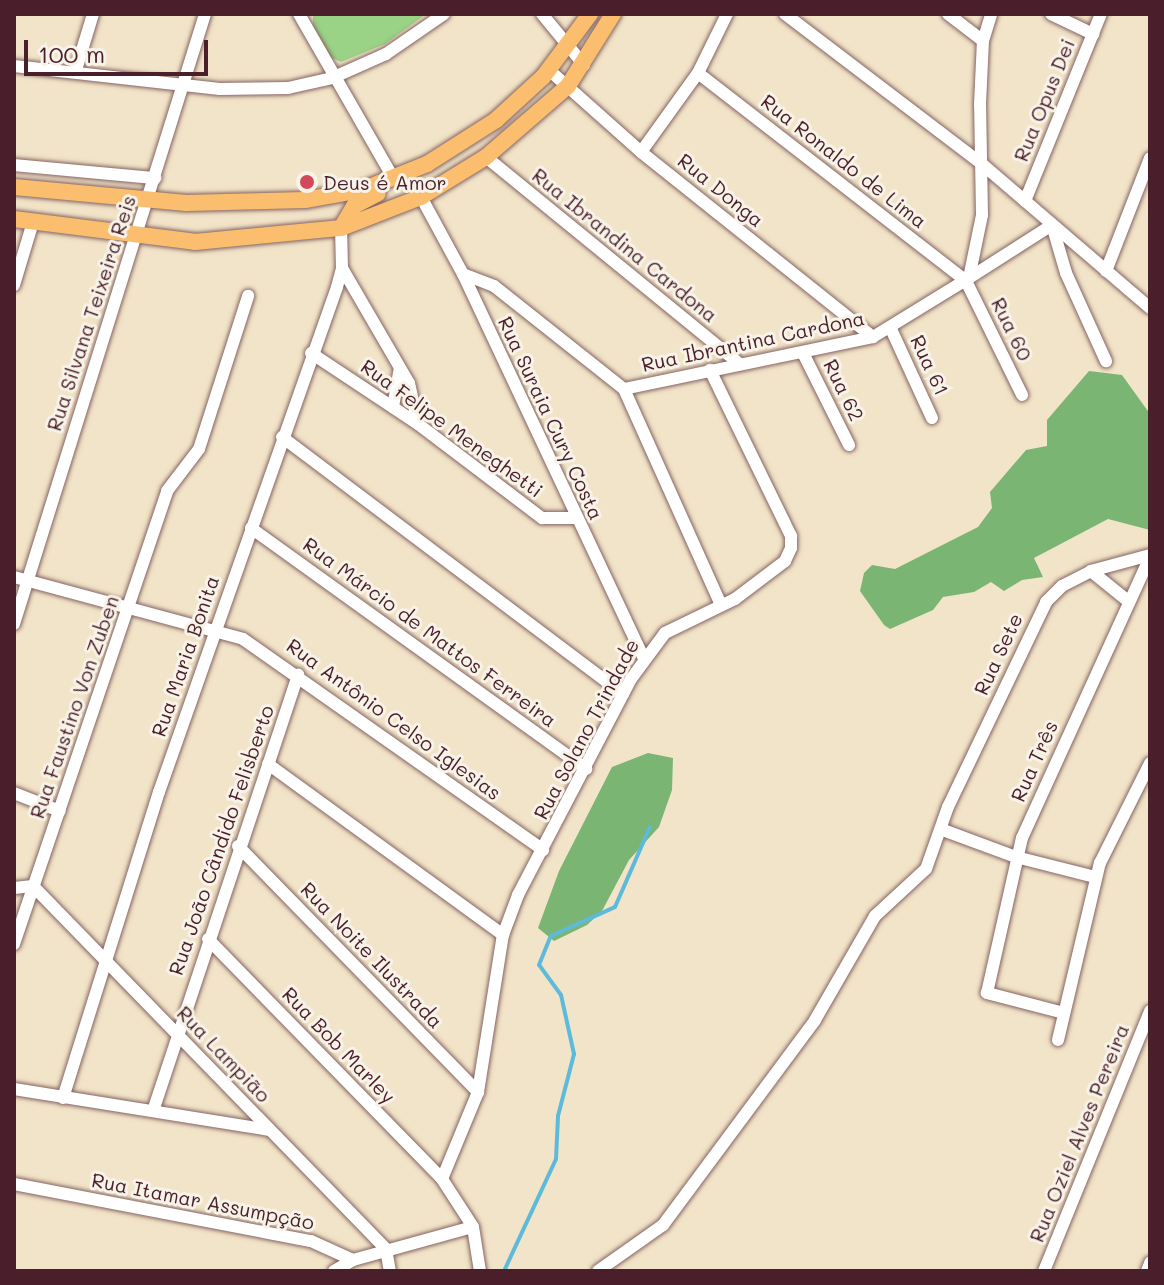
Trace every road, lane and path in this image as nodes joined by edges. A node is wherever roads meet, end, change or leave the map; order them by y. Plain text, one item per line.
1 (93, 14) edge
2 (205, 14) edge
3 (299, 14) edge
4 (444, 14) edge
5 (542, 14) edge
6 (590, 14) edge
7 (613, 14) edge
8 (727, 14) edge
9 (785, 14) edge
10 (948, 14) edge
11 (991, 14) edge
12 (1051, 14) edge
13 (1101, 14) edge
14 (1093, 34) junction
15 (983, 41) junction
16 (566, 48) junction
17 (584, 65) junction
18 (14, 66) edge
19 (76, 70) junction
20 (549, 70) junction
21 (698, 73) junction
22 (332, 78) junction
23 (184, 85) junction
24 (568, 86) junction
25 (641, 152) junction
26 (486, 157) junction
27 (1150, 158) edge
28 (982, 164) junction
29 (14, 165) edge
30 (155, 178) junction
31 (394, 179) junction
32 (14, 187) edge
33 (421, 197) junction
34 (148, 201) junction
35 (1025, 201) junction
36 (14, 219) edge
37 (33, 222) junction
38 (1052, 225) junction
39 (341, 228) junction
40 (135, 235) junction
41 (20, 246) edge
42 (342, 268) junction
43 (1106, 271) junction
44 (463, 274) junction
45 (967, 279) junction
46 (14, 285) edge
47 (248, 296) dead end
48 (1150, 308) edge
49 (891, 329) junction
50 (873, 337) junction
51 (311, 353) junction
52 (803, 353) junction
53 (1106, 361) dead end
54 (740, 364) junction
55 (400, 369) junction
56 (710, 370) junction
57 (624, 389) junction
58 (1022, 395) dead end
59 (393, 407) junction
60 (932, 418) dead end
61 (418, 424) junction
62 (282, 437) junction
63 (849, 445) dead end
64 (574, 518) junction
65 (251, 528) junction
66 (1150, 556) edge
67 (1091, 571) junction
68 (14, 577) edge
69 (27, 581) junction
70 (1128, 601) junction
71 (721, 605) junction
72 (130, 608) junction
73 (14, 624) edge
74 (216, 629) junction
75 (643, 657) junction
76 (298, 674) junction
77 (623, 694) junction
78 (1150, 763) edge
79 (268, 764) junction
80 (586, 769) junction
81 (14, 793) edge
82 (60, 811) junction
83 (943, 830) junction
84 (238, 846) junction
85 (543, 850) junction
86 (1016, 857) junction
87 (1095, 877) junction
88 (33, 886) junction
89 (14, 888) edge
90 (503, 935) junction
91 (208, 939) junction
92 (14, 944) edge
93 (105, 963) junction
94 (1150, 1011) edge
95 (1064, 1013) junction
96 (177, 1034) junction
97 (1058, 1040) dead end
98 (14, 1089) edge
99 (478, 1092) junction
100 (63, 1098) junction
101 (153, 1111) junction
102 (270, 1130) junction
103 (442, 1179) junction
104 (14, 1184) edge
105 (473, 1227) junction
106 (386, 1249) junction
107 (353, 1260) junction
108 (1150, 1263) edge
109 (334, 1271) edge
110 (390, 1271) edge
111 (480, 1271) edge
112 (598, 1271) edge
113 (1044, 1271) edge
114 (1147, 1271) edge

1 - 19 street
2 - 23 street, Rua Silvana Teixeira Reis
3 - 22 street
4 - 22 street
5 - 16 street
6 - 16 main road
7 - 17 main road
8 - 21 street
9 - 28 street
10 - 15 street
11 - 15 street
12 - 14 street
13 - 14 street, Rua Opus Dei
14 - 35 street, Rua Opus Dei
15 - 28 street
16 - 17 street
16 - 20 main road
17 - 24 main road
18 - 19 street
19 - 23 street
20 - 24 street, Rua Donga
20 - 31 main road
21 - 25 street
21 - 45 street, Rua Ronaldo de Lima
22 - 23 street
22 - 31 street
23 - 30 street, Rua Silvana Teixeira Reis
24 - 25 street, Rua Donga
24 - 26 main road
25 - 50 street, Rua Donga
26 - 33 main road
26 - 54 street, Rua Ibrandina Cardona
27 - 43 street
28 - 35 street
28 - 45 street
29 - 30 street
30 - 34 street, Rua Silvana Teixeira Reis
31 - 34 main road
31 - 39 main road
32 - 34 main road
33 - 39 main road
33 - 44 street, Rua Suraia Cury Costa
34 - 40 street, Rua Silvana Teixeira Reis
35 - 38 street
36 - 37 main road
37 - 40 main road
37 - 41 street
38 - 43 street
38 - 45 street, Rua Ibrantina Cardona
38 - 53 street
39 - 40 main road
39 - 42 street, Rua Maria Bonita
40 - 69 street, Rua Silvana Teixeira Reis
41 - 46 street
42 - 51 street, Rua Maria Bonita
42 - 55 street
43 - 48 street
44 - 57 street
44 - 64 street, Rua Suraia Cury Costa
45 - 49 street, Rua Ibrantina Cardona
45 - 58 street, Rua 60
47 - 72 street, Rua Faustino Von Zuben
49 - 50 street, Rua Ibrantina Cardona
49 - 60 street, Rua 61
50 - 52 street, Rua Ibrantina Cardona
51 - 59 street, Rua Felipe Meneghetti
51 - 62 street, Rua Maria Bonita
52 - 54 street, Rua Ibrantina Cardona
52 - 63 street, Rua 62
54 - 56 street, Rua Ibrantina Cardona
55 - 59 street
55 - 61 street
56 - 57 street, Rua Ibrantina Cardona
56 - 71 street, Rua Solano Trindade
57 - 71 street
59 - 61 street, Rua Felipe Meneghetti
61 - 64 street, Rua Felipe Meneghetti
62 - 65 street, Rua Maria Bonita
62 - 77 street
64 - 75 street, Rua Suraia Cury Costa
65 - 74 street, Rua Maria Bonita
65 - 80 street, Rua Márcio de Mattos Ferreira
66 - 67 street, Rua Sete
66 - 70 street, Rua Três
67 - 70 street
67 - 83 street, Rua Sete
68 - 69 street, Rua Antônio Celso Iglesias
69 - 72 street, Rua Antônio Celso Iglesias
69 - 73 street, Rua Silvana Teixeira Reis
70 - 86 street, Rua Três
71 - 75 street, Rua Solano Trindade
72 - 74 street, Rua Antônio Celso Iglesias
72 - 82 street, Rua Faustino Von Zuben
74 - 76 street, Rua Antônio Celso Iglesias
74 - 93 street, Rua Maria Bonita
75 - 77 street, Rua Solano Trindade
76 - 79 street, Rua João Cândido Felisberto
76 - 85 street, Rua Antônio Celso Iglesias
77 - 80 street, Rua Solano Trindade
78 - 87 street
79 - 84 street, Rua João Cândido Felisberto
79 - 90 street
80 - 85 street, Rua Solano Trindade
81 - 82 street
82 - 88 street, Rua Faustino Von Zuben
83 - 86 street
83 - 112 street, Rua Sete
84 - 91 street, Rua João Cândido Felisberto
84 - 99 street, Rua Noite Ilustrada
85 - 90 street, Rua Solano Trindade
86 - 87 street
86 - 95 street, Rua Três
87 - 95 street
88 - 89 street
88 - 92 street, Rua Faustino Von Zuben
88 - 93 street, Rua Lampião
90 - 99 street, Rua Solano Trindade
91 - 96 street, Rua João Cândido Felisberto
91 - 103 street, Rua Bob Marley
93 - 96 street, Rua Lampião
93 - 100 street, Rua Maria Bonita
94 - 113 street, Rua Oziel Alves Pereira
95 - 97 street
96 - 101 street, Rua João Cândido Felisberto
96 - 102 street, Rua Lampião
98 - 100 street
99 - 103 street, Rua Solano Trindade
100 - 101 street
101 - 102 street
102 - 106 street, Rua Lampião
103 - 105 street, Rua Bob Marley
104 - 107 street, Rua Itamar Assumpção
105 - 106 street
105 - 111 street
106 - 107 street
106 - 110 street
107 - 109 street
108 - 114 street

